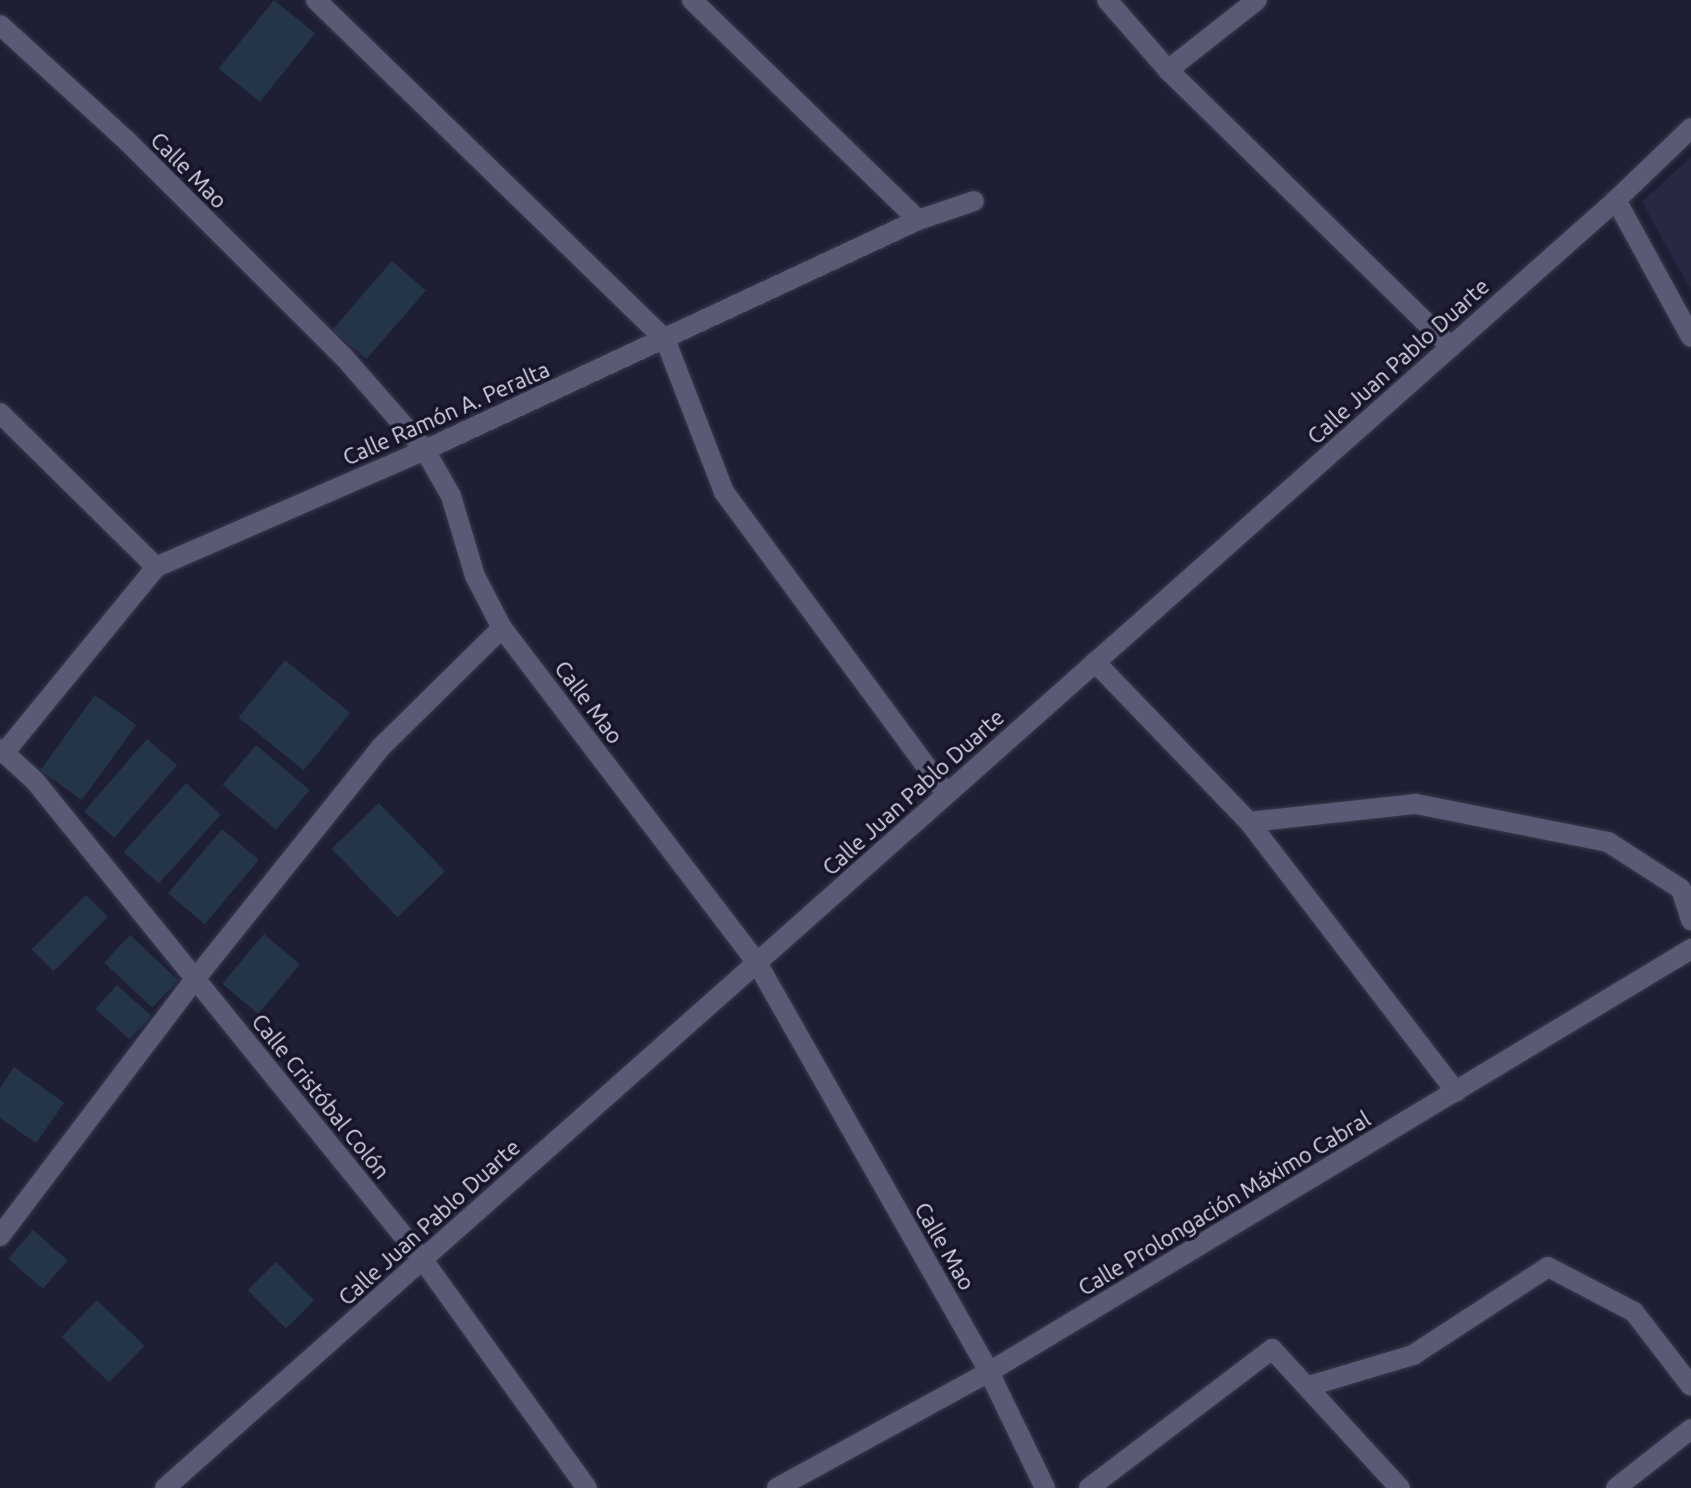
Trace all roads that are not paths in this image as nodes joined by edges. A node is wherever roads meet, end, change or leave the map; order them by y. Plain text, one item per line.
1 (316, 0) edge
2 (692, 0) edge
3 (1107, 0) edge
4 (1257, 0) edge
5 (0, 25) edge
6 (1168, 70) junction
7 (1691, 128) edge
8 (1616, 200) junction
9 (974, 201) dead end
10 (918, 220) junction
11 (1691, 337) edge
12 (665, 339) junction
13 (1451, 347) junction
14 (0, 413) edge
15 (425, 450) junction
16 (156, 567) junction
17 (502, 628) junction
18 (1095, 662) junction
19 (2, 751) edge
20 (947, 794) junction
21 (1249, 822) junction
22 (1691, 920) edge
23 (1691, 949) edge
24 (757, 963) junction
25 (196, 978) junction
26 (1456, 1092) junction
27 (0, 1236) edge
28 (423, 1260) junction
29 (989, 1372) junction
30 (1309, 1386) junction
31 (1691, 1386) edge
32 (1691, 1429) edge
33 (165, 1488) edge
34 (587, 1488) edge
35 (777, 1488) edge
36 (1045, 1488) edge
37 (1089, 1488) edge
38 (1400, 1488) edge
39 (1616, 1488) edge

1 - 12 street
2 - 10 street
3 - 6 street
4 - 6 street
5 - 15 street, Calle Mao
6 - 13 street
7 - 8 street, Calle Juan Pablo Duarte
8 - 11 street
8 - 13 street, Calle Juan Pablo Duarte
9 - 10 street, Calle Ramón A. Peralta
10 - 12 street, Calle Ramón A. Peralta
12 - 15 street, Calle Ramón A. Peralta
12 - 20 street
13 - 18 street, Calle Juan Pablo Duarte
14 - 16 street
15 - 16 street, Calle Ramón A. Peralta
15 - 17 street, Calle Mao
16 - 19 street, Calle Ramón A. Peralta
17 - 24 street, Calle Mao
17 - 25 street
18 - 20 street, Calle Juan Pablo Duarte
18 - 21 street
19 - 25 street, Calle Cristóbal Colón
20 - 24 street, Calle Juan Pablo Duarte
21 - 22 street
21 - 26 street
23 - 26 street, Calle Prolongación Máximo Cabral
24 - 28 street, Calle Juan Pablo Duarte
24 - 29 street, Calle Mao
25 - 27 street
25 - 28 street, Calle Cristóbal Colón
26 - 29 street, Calle Prolongación Máximo Cabral
28 - 33 street, Calle Juan Pablo Duarte
28 - 34 street, Calle Cristóbal Colón
29 - 35 street, Calle Prolongación Máximo Cabral
29 - 36 street, Calle Mao
30 - 31 street
30 - 37 street
30 - 38 street
32 - 39 street

